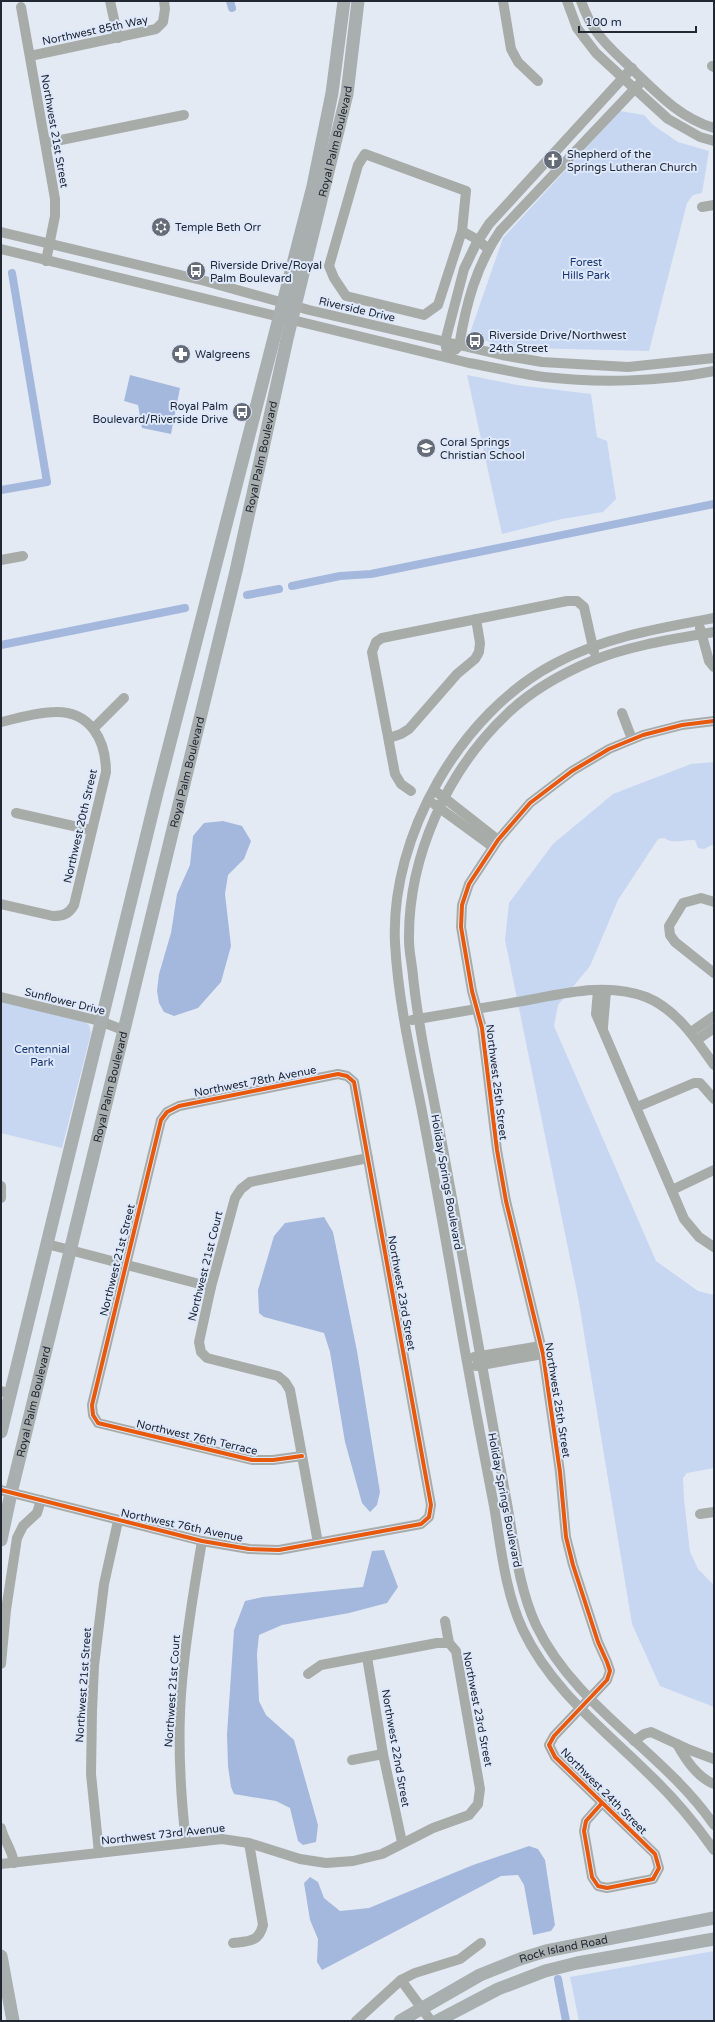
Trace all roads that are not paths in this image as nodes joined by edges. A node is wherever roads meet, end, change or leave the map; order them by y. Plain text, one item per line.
1 (110, 1) edge
2 (164, 1) edge
3 (344, 1) edge
4 (358, 1) edge
5 (503, 1) edge
6 (567, 1) edge
7 (582, 5) edge
8 (21, 7) dead end
9 (572, 14) junction
10 (118, 38) junction
11 (30, 56) junction
12 (632, 68) junction
13 (623, 78) junction
14 (644, 80) junction
15 (538, 81) dead end
16 (634, 89) junction
17 (184, 115) dead end
18 (709, 126) edge
19 (700, 137) junction
20 (714, 141) edge
21 (46, 143) junction
22 (714, 205) edge
23 (702, 207) dead end
24 (462, 231) junction
25 (1, 232) edge
26 (478, 240) junction
27 (50, 244) junction
28 (1, 249) edge
29 (488, 249) junction
30 (46, 261) junction
31 (289, 305) junction
32 (285, 319) junction
33 (445, 342) junction
34 (459, 346) junction
35 (448, 357) junction
36 (714, 358) edge
37 (714, 371) edge
38 (23, 556) dead end
39 (1, 560) edge
40 (714, 618) edge
41 (476, 619) junction
42 (698, 621) junction
43 (714, 632) edge
44 (702, 634) junction
45 (592, 646) junction
46 (596, 660) junction
47 (714, 667) edge
48 (124, 698) dead end
49 (622, 713) dead end
50 (714, 721) edge
51 (1, 722) edge
52 (94, 728) junction
53 (389, 738) junction
54 (632, 739) junction
55 (433, 789) junction
56 (411, 791) dead end
57 (444, 797) junction
58 (428, 799) junction
59 (439, 807) junction
60 (16, 813) dead end
61 (91, 830) junction
62 (496, 844) junction
63 (714, 902) edge
64 (1, 904) edge
65 (714, 973) edge
66 (602, 990) junction
67 (1, 997) edge
68 (477, 1009) junction
69 (714, 1016) edge
70 (418, 1019) junction
71 (100, 1021) junction
72 (404, 1022) junction
73 (714, 1028) edge
74 (123, 1030) junction
75 (694, 1036) junction
76 (714, 1065) edge
77 (347, 1076) joint
78 (714, 1099) edge
79 (637, 1107) junction
80 (167, 1112) joint
81 (368, 1158) junction
82 (714, 1170) edge
83 (1, 1186) edge
84 (672, 1190) junction
85 (1, 1198) edge
86 (47, 1244) junction
87 (714, 1247) edge
88 (70, 1250) junction
89 (125, 1264) junction
90 (211, 1287) junction
91 (542, 1350) junction
92 (481, 1361) junction
93 (467, 1363) junction
94 (6, 1392) edge
95 (93, 1415) joint
96 (1, 1432) edge
97 (302, 1456) junction
98 (6, 1492) edge
99 (41, 1500) junction
100 (714, 1512) edge
101 (700, 1514) dead end
102 (429, 1517) joint
103 (118, 1521) junction
104 (1, 1540) edge
105 (202, 1541) junction
106 (318, 1543) junction
107 (445, 1621) dead end
108 (449, 1643) junction
109 (367, 1657) junction
110 (1, 1664) edge
111 (308, 1674) dead end
112 (589, 1699) junction
113 (580, 1709) junction
114 (634, 1741) junction
115 (677, 1744) junction
116 (383, 1754) junction
117 (714, 1759) edge
118 (352, 1760) dead end
119 (714, 1784) edge
120 (602, 1803) junction
121 (478, 1804) joint
122 (714, 1825) edge
123 (1, 1828) edge
124 (402, 1842) junction
125 (186, 1843) junction
126 (249, 1843) junction
127 (714, 1850) edge
128 (99, 1853) junction
129 (14, 1863) junction
130 (1, 1864) edge
131 (714, 1918) edge
132 (714, 1939) edge
133 (233, 1943) dead end
134 (481, 1943) dead end
135 (1, 1956) edge
136 (401, 1980) junction
137 (422, 2008) junction
138 (13, 2021) edge
139 (356, 2021) edge
140 (400, 2021) edge
141 (431, 2021) edge
142 (437, 2021) edge

1 - 10 street
2 - 10 street, Northwest 85th Way
3 - 31 main road, Royal Palm Boulevard
4 - 31 main road, Royal Palm Boulevard
5 - 15 street
6 - 9 street
7 - 9 street
7 - 12 street
8 - 11 street, Northwest 21st Street
9 - 13 street
10 - 11 street, Northwest 85th Way
11 - 21 street, Northwest 21st Street
12 - 13 street
12 - 14 street
13 - 16 street
13 - 26 street
14 - 16 street
14 - 18 street
16 - 19 street
16 - 29 street
17 - 21 street
18 - 19 street
19 - 20 street
21 - 27 street, Northwest 21st Street
22 - 23 street
24 - 24 street
24 - 26 street
25 - 27 street, Riverside Drive
26 - 29 street
26 - 33 street
27 - 30 street, Northwest 21st Street
27 - 31 street, Riverside Drive
28 - 30 street
29 - 34 street
30 - 32 street
31 - 32 main road, Royal Palm Boulevard
31 - 33 street, Riverside Drive
32 - 35 street
32 - 71 main road, Royal Palm Boulevard
32 - 74 main road, Royal Palm Boulevard
33 - 34 street, Riverside Drive
33 - 35 street
34 - 35 street
34 - 36 street, Riverside Drive
35 - 37 street
38 - 39 street
40 - 42 street, Holiday Springs Boulevard
41 - 45 street
41 - 53 street
41 - 53 street
42 - 44 street
42 - 45 street, Holiday Springs Boulevard
43 - 44 street, Holiday Springs Boulevard
44 - 46 street, Holiday Springs Boulevard
44 - 47 street
45 - 46 street
45 - 55 street, Holiday Springs Boulevard
46 - 57 street, Holiday Springs Boulevard
48 - 52 street
49 - 54 street
50 - 54 street, Northwest 25th Street
51 - 52 street
52 - 61 street, Northwest 20th Street
53 - 56 street
54 - 62 street, Northwest 25th Street
55 - 57 street
55 - 58 street, Holiday Springs Boulevard
57 - 59 street, Holiday Springs Boulevard
57 - 62 street
58 - 59 street
58 - 72 street, Holiday Springs Boulevard
59 - 62 street
59 - 70 street, Holiday Springs Boulevard
60 - 61 street
61 - 64 street, Northwest 20th Street
62 - 68 street, Northwest 25th Street
63 - 65 street
66 - 68 street
66 - 75 street
66 - 79 street
67 - 71 street, Sunflower Drive
68 - 70 street
68 - 91 street, Northwest 25th Street
69 - 75 street
70 - 72 street
70 - 92 street, Holiday Springs Boulevard
71 - 74 street, Sunflower Drive
71 - 86 main road, Royal Palm Boulevard
72 - 93 street, Holiday Springs Boulevard
73 - 75 street
74 - 88 main road, Royal Palm Boulevard
75 - 76 street
77 - 80 street, Northwest 78th Avenue
77 - 81 street, Northwest 23rd Street
78 - 79 street
79 - 84 street
80 - 89 street, Northwest 21st Street
81 - 90 street, Northwest 21st Court
81 - 102 street, Northwest 23rd Street
82 - 84 street
83 - 85 street
84 - 87 street
86 - 88 street
86 - 94 main road, Royal Palm Boulevard
88 - 89 street
88 - 98 main road, Royal Palm Boulevard
89 - 90 street
89 - 95 street, Northwest 21st Street
90 - 97 street, Northwest 21st Court
91 - 92 street, Northwest 25th Street
91 - 112 street, Northwest 25th Street
92 - 93 street, Northwest 25th Street
92 - 112 street, Holiday Springs Boulevard
93 - 113 street, Holiday Springs Boulevard
94 - 96 main road, Royal Palm Boulevard
95 - 97 street, Northwest 76th Terrace
97 - 106 street
98 - 99 street, Northwest 76th Avenue
98 - 104 main road, Royal Palm Boulevard
99 - 103 street, Northwest 76th Avenue
99 - 110 street
100 - 101 street
102 - 106 street, Northwest 76th Avenue
103 - 105 street, Northwest 76th Avenue
103 - 128 street, Northwest 21st Street
105 - 106 street, Northwest 76th Avenue
105 - 125 street, Northwest 21st Court
107 - 108 street, Northwest 23rd Street
108 - 109 street
108 - 121 street, Northwest 23rd Street
109 - 111 street
109 - 116 street, Northwest 22nd Street
112 - 113 street, Northwest 25th Street
112 - 114 street, Holiday Springs Boulevard
113 - 120 street, Northwest 24th Street
113 - 127 street, Holiday Springs Boulevard
114 - 115 street
114 - 122 street, Holiday Springs Boulevard
115 - 117 street
115 - 119 street
116 - 118 street
116 - 124 street, Northwest 22nd Street
120 - 120 street, Northwest 24th Street
121 - 124 street, Northwest 73rd Avenue
123 - 129 street
124 - 126 street, Northwest 73rd Avenue
125 - 126 street, Northwest 73rd Avenue
125 - 128 street, Northwest 73rd Avenue
126 - 133 street
128 - 129 street, Northwest 73rd Avenue
129 - 130 street, Northwest 73rd Avenue
131 - 137 main road, Rock Island Road
132 - 142 main road, Rock Island Road
134 - 136 street
135 - 138 main road
136 - 137 street
136 - 139 street
137 - 140 main road, Rock Island Road
137 - 141 street

